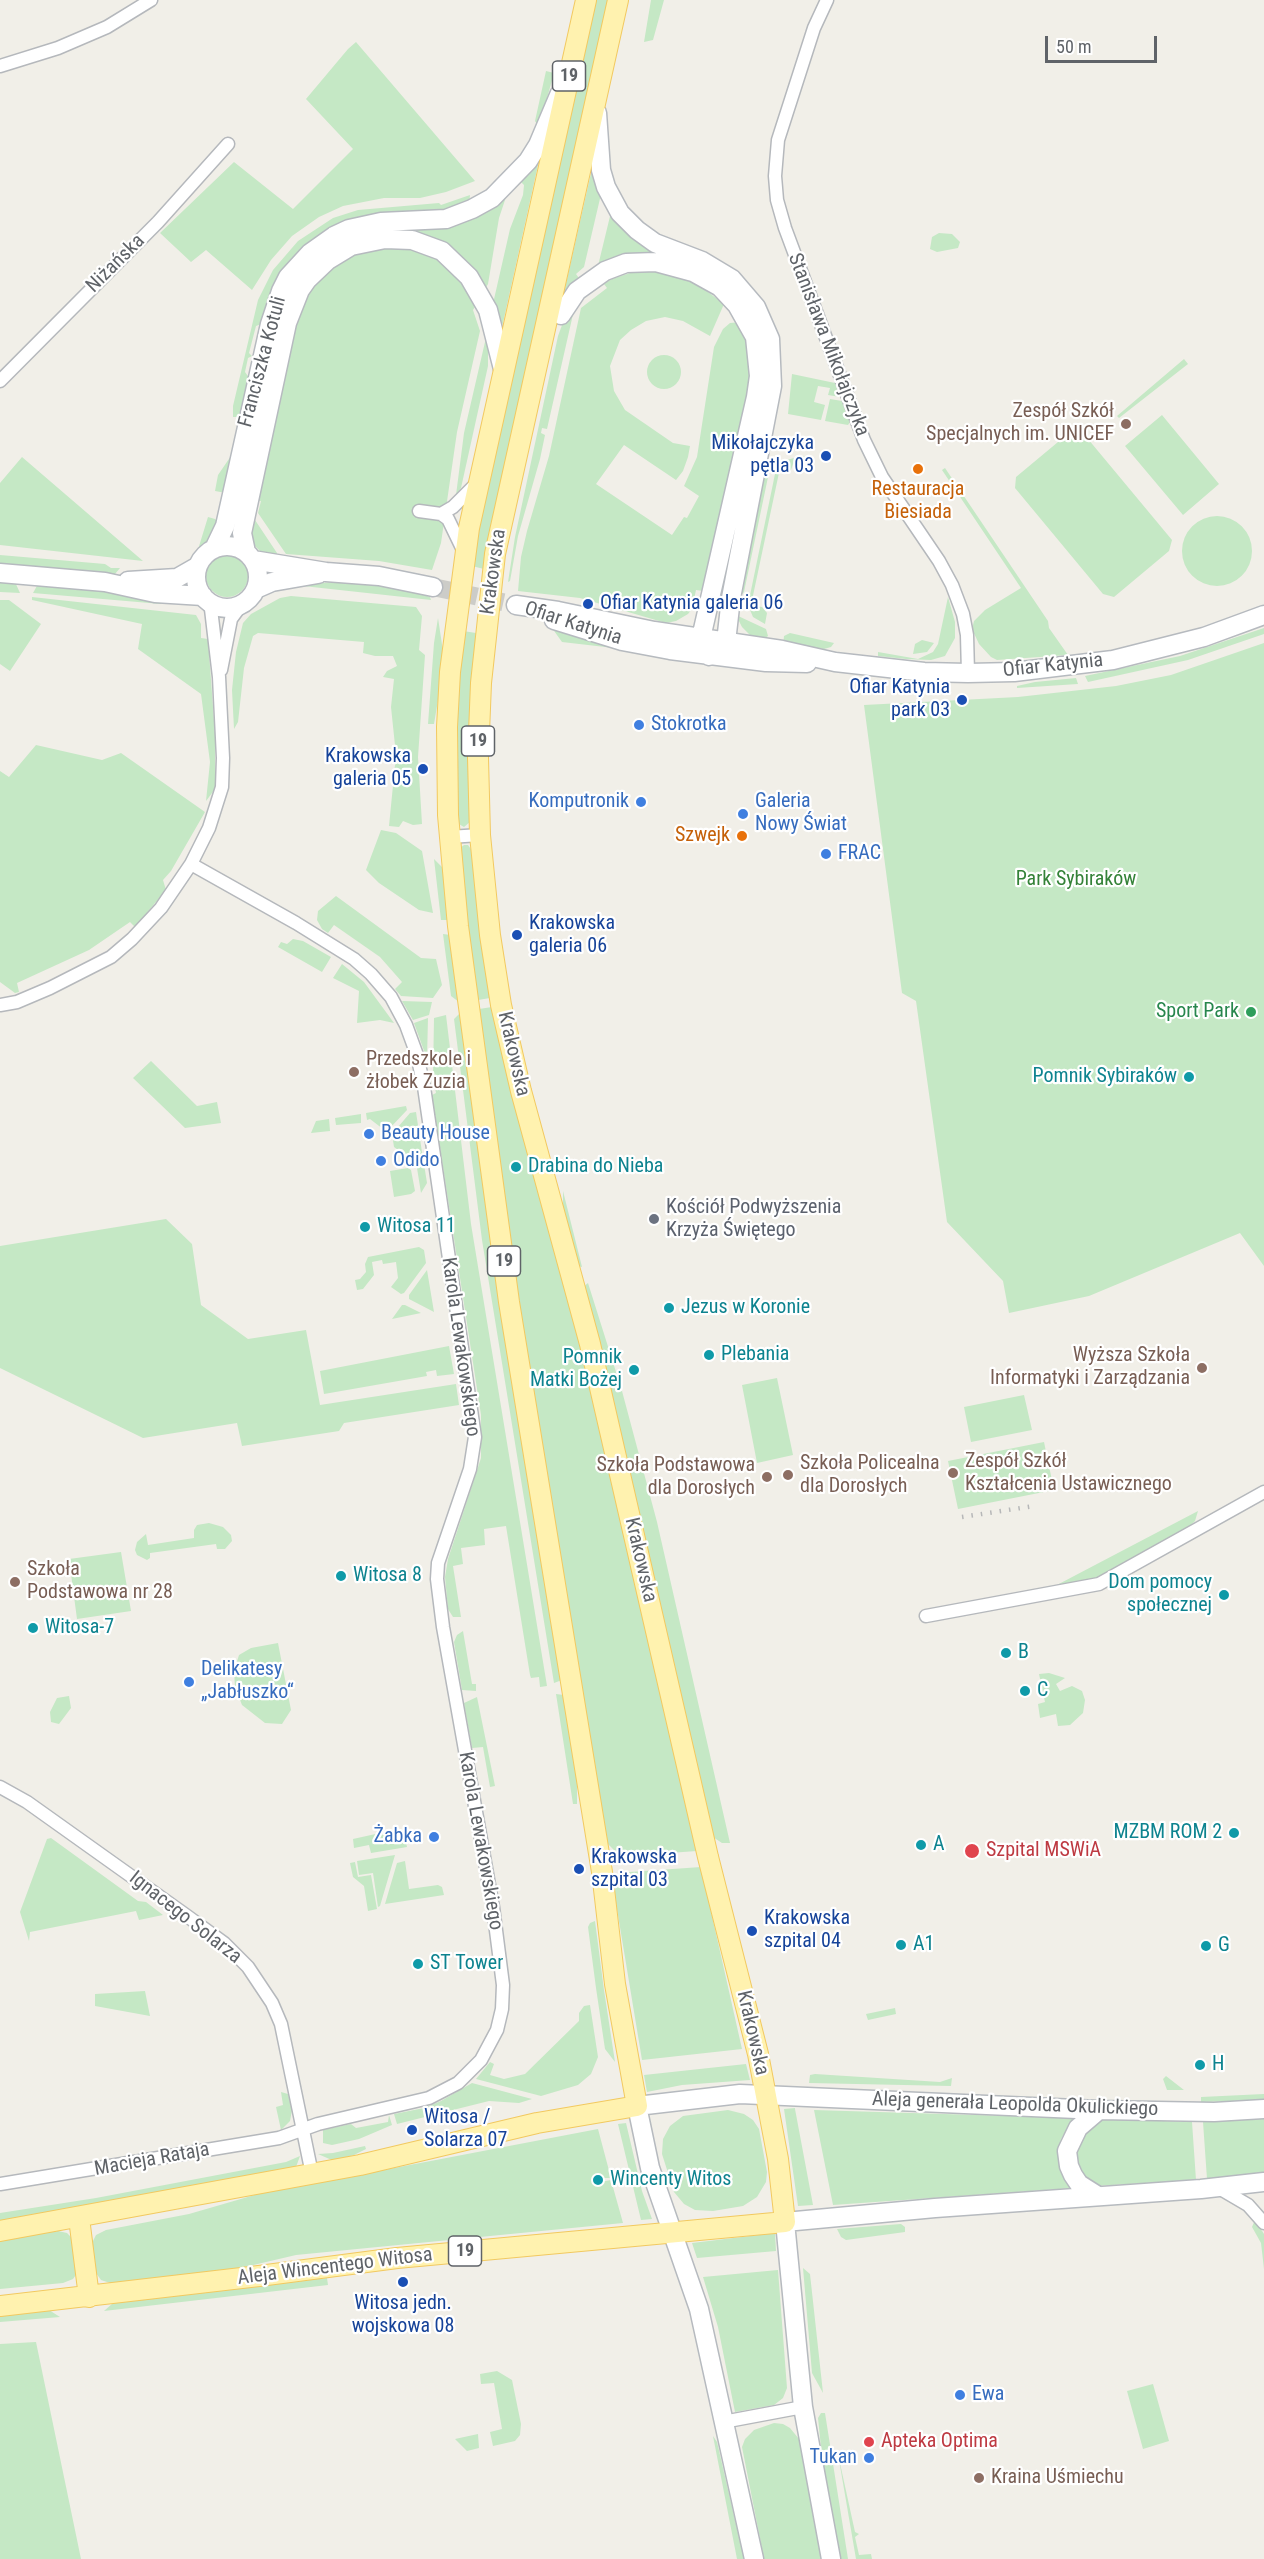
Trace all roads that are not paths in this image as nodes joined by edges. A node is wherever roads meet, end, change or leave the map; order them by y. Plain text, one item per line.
1 (151, 0) edge
2 (586, 0) edge
3 (618, 0) edge
4 (826, 0) edge
5 (0, 66) edge
6 (570, 70) junction
7 (597, 94) junction
8 (228, 144) dead end
9 (743, 301) junction
10 (561, 315) joint
11 (275, 338) junction
12 (503, 369) junction
13 (0, 381) edge
14 (526, 411) junction
15 (478, 482) junction
16 (419, 511) dead end
17 (441, 514) junction
18 (214, 549) junction
19 (465, 553) junction
20 (250, 556) junction
21 (198, 566) junction
22 (326, 572) junction
23 (0, 573) edge
24 (111, 583) junction
25 (433, 586) tunnel mouth
26 (256, 589) junction
27 (205, 598) junction
28 (242, 604) junction
29 (1264, 615) edge
30 (701, 638) junction
31 (726, 642) junction
32 (710, 656) junction
33 (835, 662) junction
34 (968, 673) junction
35 (219, 677) junction
36 (480, 835) junction
37 (449, 837) junction
38 (191, 864) junction
39 (0, 1005) edge
40 (1264, 1492) edge
41 (926, 1616) dead end
42 (0, 1787) edge
43 (766, 2094) junction
44 (636, 2106) junction
45 (1264, 2109) edge
46 (1099, 2110) junction
47 (303, 2128) junction
48 (312, 2174) junction
49 (1264, 2182) edge
50 (0, 2184) edge
51 (1218, 2187) junction
52 (1098, 2196) junction
53 (79, 2218) junction
54 (785, 2222) junction
55 (1264, 2223) edge
56 (0, 2231) edge
57 (671, 2231) junction
58 (89, 2297) junction
59 (0, 2306) edge
60 (803, 2407) junction
61 (723, 2422) junction
62 (754, 2559) edge
63 (831, 2559) edge

1 - 5 street
2 - 6 main road, Krakowska / 19
3 - 7 main road, Krakowska / 19
4 - 34 street, Stanisława Mikołajczyka
6 - 11 street, Franciszka Kotuli
6 - 12 main road, Krakowska / 19
7 - 9 street
7 - 14 main road, Krakowska / 19
8 - 13 street, Niżańska
9 - 10 street
9 - 30 street
9 - 31 street
10 - 14 main road
11 - 12 street
11 - 18 street, Franciszka Kotuli
11 - 20 street, Franciszka Kotuli
12 - 15 main road, Krakowska / 19
14 - 36 main road, Krakowska / 19
15 - 17 street
15 - 19 main road, Krakowska / 19
16 - 17 street
17 - 19 street
18 - 20 street
18 - 21 street
19 - 37 main road, Krakowska / 19
20 - 22 street
20 - 26 street
21 - 24 street
21 - 27 street
22 - 25 street
22 - 26 street
23 - 24 street
24 - 27 street
26 - 28 street
27 - 28 street
27 - 35 street
28 - 35 street
29 - 34 street, Ofiar Katynia
30 - 31 street, Ofiar Katynia
30 - 32 street
30 - 32 street, Ofiar Katynia
31 - 32 street
31 - 33 street, Ofiar Katynia
32 - 33 street, Ofiar Katynia
33 - 34 street, Ofiar Katynia
35 - 38 street
36 - 37 street
36 - 43 main road, Krakowska / 19
37 - 44 main road, Krakowska / 19
38 - 39 street
38 - 47 street, Karola Lewakowskiego
40 - 41 street
42 - 47 street, Ignacego Solarza
43 - 44 street, Aleja generała Leopolda Okulickiego
43 - 46 street, Aleja generała Leopolda Okulickiego
43 - 54 main road, 19
44 - 48 main road
44 - 57 street
45 - 46 street, Aleja generała Leopolda Okulickiego
46 - 52 street
47 - 48 street, Ignacego Solarza
47 - 50 street, Macieja Rataja
48 - 53 main road
49 - 51 street
51 - 52 street
51 - 55 street
52 - 54 street
53 - 56 main road
53 - 58 main road
54 - 57 main road, 19
54 - 60 street
57 - 58 main road, Aleja Wincentego Witosa / 19
57 - 61 street
58 - 59 main road, Aleja Wincentego Witosa / 19
60 - 61 street
60 - 63 street
61 - 62 street

